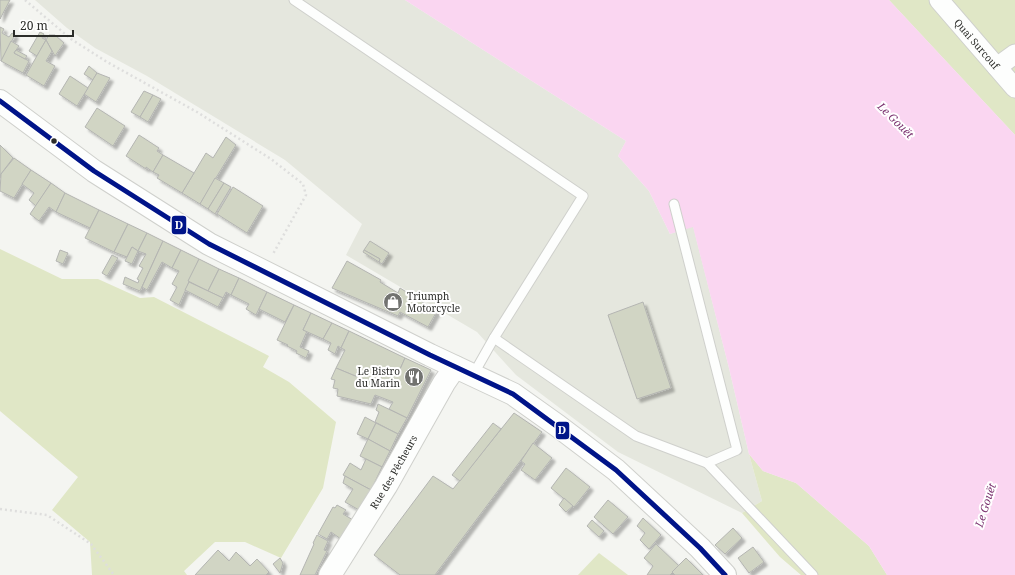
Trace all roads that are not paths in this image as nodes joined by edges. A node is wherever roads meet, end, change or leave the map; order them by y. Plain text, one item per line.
1 (294, 0) edge
2 (938, 0) edge
3 (1015, 54) edge
4 (997, 67) junction
5 (1015, 88) edge
6 (0, 101) edge
7 (674, 204) dead end
8 (494, 338) junction
9 (464, 371) junction
10 (707, 463) junction
11 (330, 575) edge
12 (725, 575) edge
13 (813, 575) edge

1 - 8 lane
2 - 4 street, Quai Surcouf
3 - 4 street
4 - 5 street, Quai Surcouf
6 - 9 street
7 - 10 lane
8 - 9 lane
8 - 10 lane
9 - 11 street, Rue des Pêcheurs
9 - 12 street
10 - 13 lane

